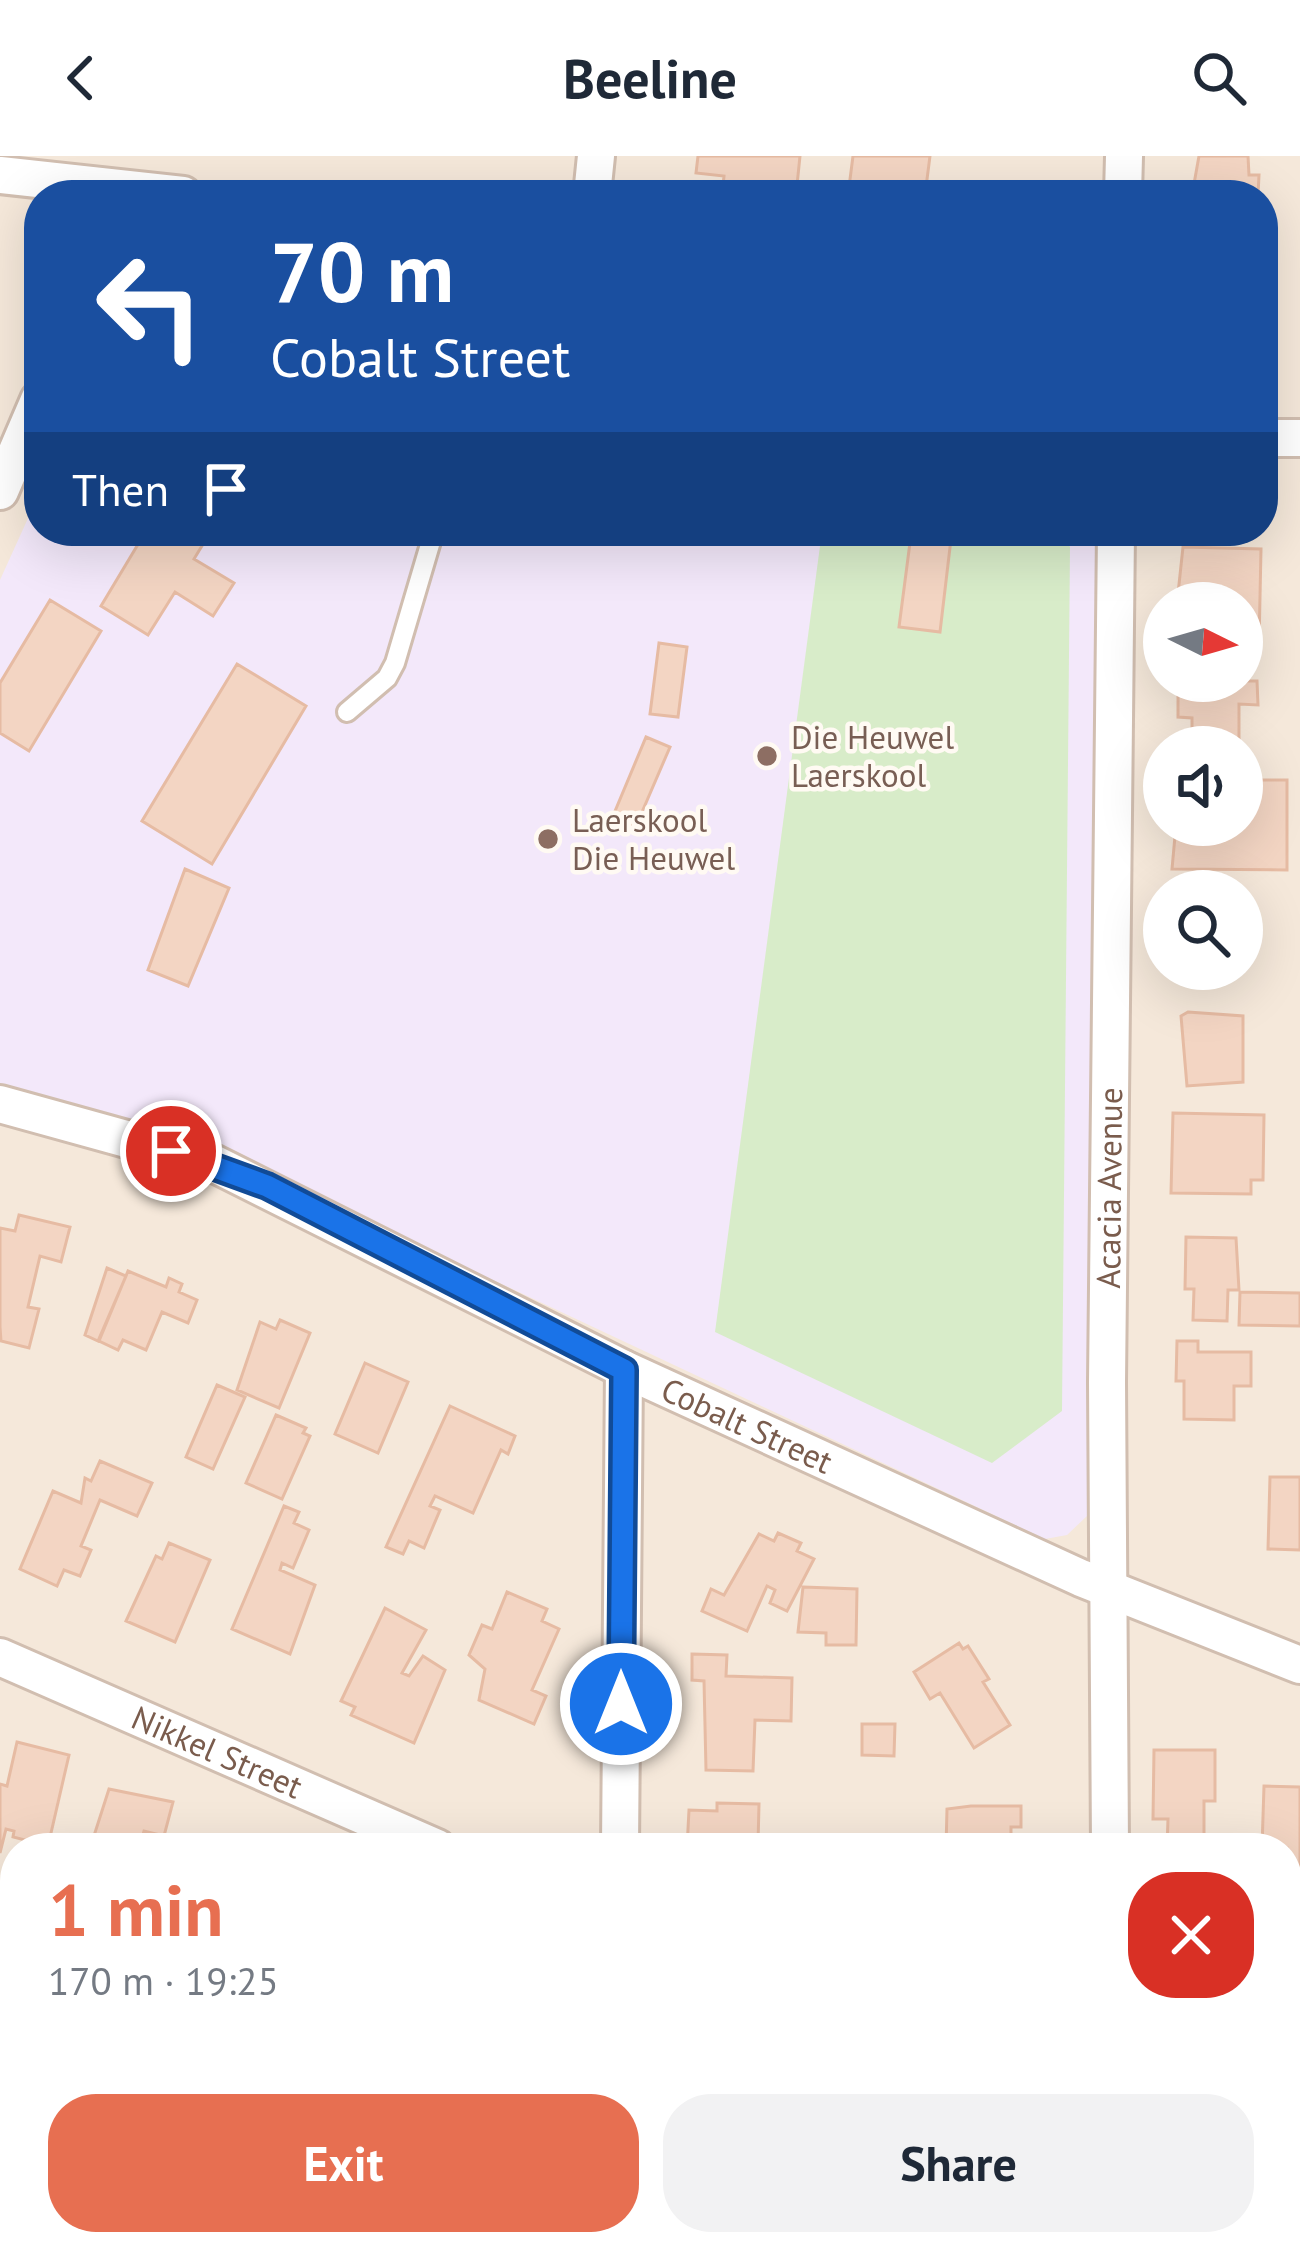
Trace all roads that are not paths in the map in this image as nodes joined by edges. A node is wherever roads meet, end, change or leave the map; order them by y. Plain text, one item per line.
1 (0, 175) edge
2 (130, 180) edge
3 (24, 435) edge
4 (0, 491) edge
5 (430, 546) edge
6 (1116, 546) edge
7 (347, 712) dead end
8 (0, 1104) edge
9 (624, 1370) junction
10 (1107, 1589) junction
11 (0, 1657) edge
12 (1300, 1665) edge
13 (402, 1833) edge
14 (620, 1833) edge
15 (1110, 1833) edge

1 - 2 street
3 - 4 street
5 - 7 lane
6 - 10 street, Acacia Avenue
8 - 9 street, Cobalt Street
9 - 10 street, Cobalt Street
9 - 14 street
10 - 12 street, Cobalt Street
10 - 15 street, Acacia Avenue
11 - 13 street, Nikkel Street

